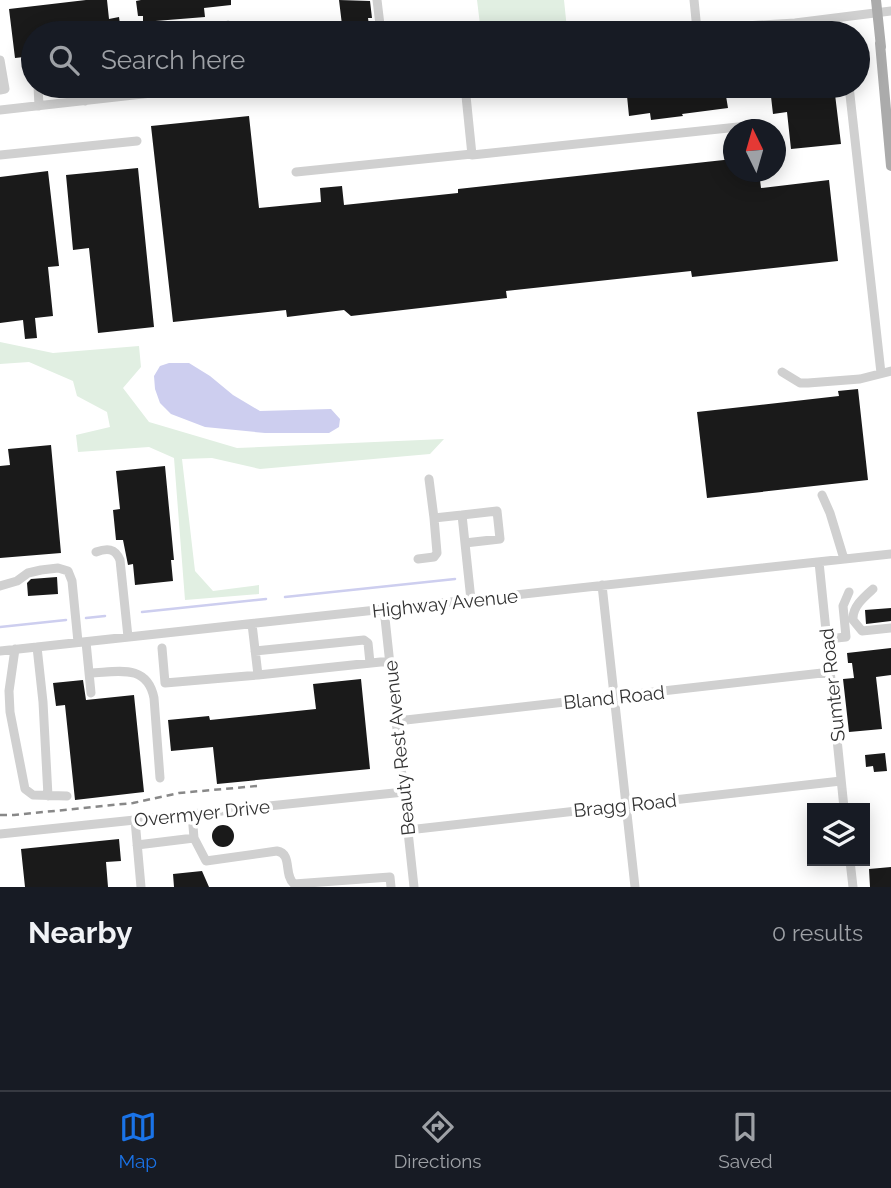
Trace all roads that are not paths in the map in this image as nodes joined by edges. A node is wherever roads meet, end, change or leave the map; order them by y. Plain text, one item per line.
1 (377, 0) edge
2 (694, 0) edge
3 (876, 0) edge
4 (891, 11) edge
5 (877, 13) junction
6 (380, 21) edge
7 (696, 21) edge
8 (813, 21) edge
9 (880, 43) junction
10 (0, 60) edge
11 (891, 76) edge
12 (0, 90) edge
13 (39, 98) edge
14 (84, 98) edge
15 (98, 98) edge
16 (466, 98) edge
17 (851, 98) edge
18 (85, 101) junction
19 (39, 106) junction
20 (0, 110) edge
21 (723, 128) edge
22 (137, 141) dead end
23 (472, 154) junction
24 (0, 155) edge
25 (891, 166) edge
26 (296, 172) dead end
27 (782, 372) dead end
28 (886, 372) edge
29 (429, 479) dead end
30 (822, 495) dead end
31 (462, 515) junction
32 (434, 518) junction
33 (465, 542) junction
34 (96, 552) dead end
35 (891, 554) edge
36 (418, 559) dead end
37 (844, 559) junction
38 (819, 562) junction
39 (602, 585) junction
40 (0, 586) edge
41 (873, 589) dead end
42 (849, 592) dead end
43 (471, 600) junction
44 (384, 609) junction
45 (252, 624) junction
46 (891, 628) edge
47 (128, 637) junction
48 (827, 639) junction
49 (82, 642) junction
50 (37, 647) junction
51 (162, 648) dead end
52 (15, 649) junction
53 (0, 651) edge
54 (255, 651) junction
55 (390, 661) junction
56 (370, 663) junction
57 (831, 672) junction
58 (90, 673) junction
59 (258, 675) junction
60 (91, 692) dead end
61 (614, 697) junction
62 (397, 721) junction
63 (160, 778) dead end
64 (841, 781) junction
65 (404, 792) junction
66 (48, 796) junction
67 (67, 796) dead end
68 (843, 803) edge
69 (626, 805) junction
70 (192, 814) junction
71 (135, 820) junction
72 (408, 830) junction
73 (0, 834) edge
74 (194, 838) junction
75 (137, 845) junction
76 (851, 866) edge
77 (141, 887) edge
78 (391, 887) edge
79 (414, 887) edge
80 (635, 887) edge
81 (853, 887) edge

1 - 6 street
2 - 7 street
3 - 5 main road
4 - 5 street
5 - 8 street
5 - 9 main road
9 - 11 main road
9 - 25 main road
10 - 12 street
13 - 19 street
14 - 18 street
15 - 18 street
16 - 23 street
17 - 28 street
18 - 19 street
19 - 20 street
21 - 23 street
22 - 24 street
23 - 26 street
27 - 28 street
29 - 32 street
30 - 37 street
31 - 32 street
31 - 33 street
31 - 33 street
32 - 36 street
33 - 43 street
34 - 47 street
35 - 37 street, Highway Avenue
37 - 38 street, Highway Avenue
38 - 39 street, Highway Avenue
38 - 48 street, Sumter Road
39 - 43 street, Highway Avenue
39 - 61 street
40 - 49 street
41 - 46 street
42 - 48 street
43 - 44 street, Highway Avenue
44 - 45 street, Highway Avenue
44 - 55 street, Beauty Rest Avenue
45 - 47 street, Highway Avenue
45 - 54 street
47 - 49 street, Highway Avenue
48 - 57 street, Sumter Road
49 - 50 street, Highway Avenue
49 - 58 street
50 - 52 street, Highway Avenue
50 - 66 street
51 - 59 street
52 - 53 street, Highway Avenue
52 - 66 street
54 - 56 street
54 - 59 street
55 - 56 street
55 - 62 street, Beauty Rest Avenue
56 - 59 street
57 - 61 street, Bland Road
57 - 64 street, Sumter Road
58 - 60 street
58 - 63 street
61 - 62 street, Bland Road
61 - 69 street
62 - 65 street, Beauty Rest Avenue
64 - 68 street, Sumter Road
64 - 69 street, Bragg Road
65 - 70 street, Overmyer Drive
65 - 72 street, Beauty Rest Avenue
66 - 67 street
69 - 72 street, Bragg Road
69 - 80 street
70 - 71 street, Overmyer Drive
70 - 74 street
71 - 73 street, Overmyer Drive
71 - 75 street
72 - 79 street, Beauty Rest Avenue
74 - 75 street
74 - 78 street
75 - 77 street
76 - 81 street

